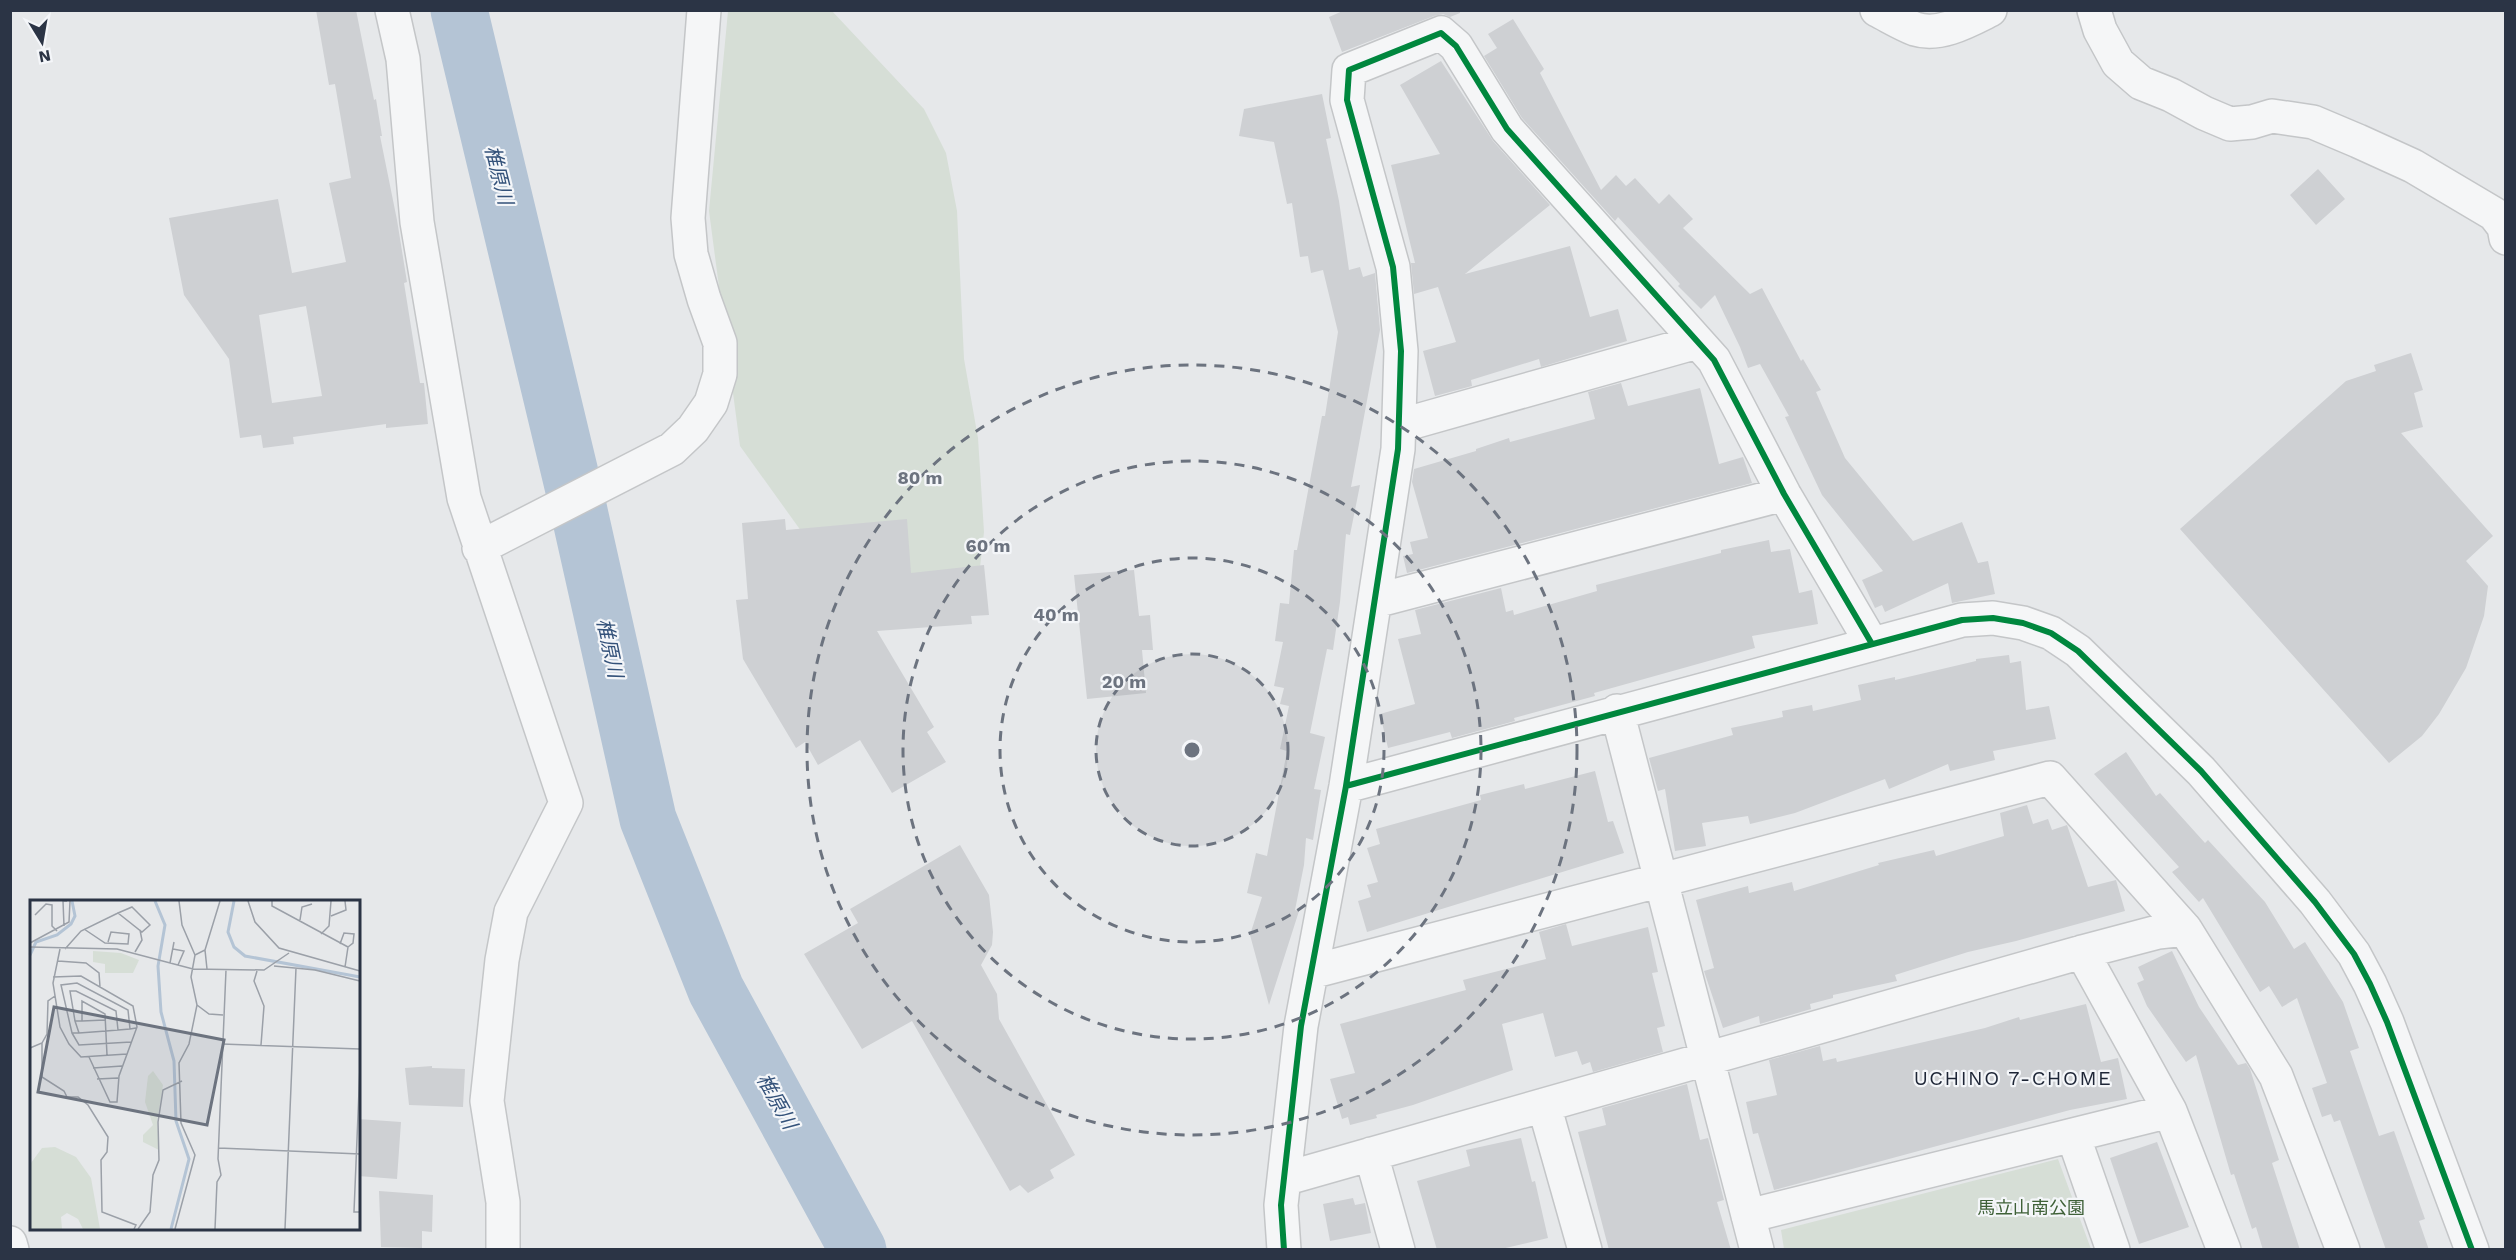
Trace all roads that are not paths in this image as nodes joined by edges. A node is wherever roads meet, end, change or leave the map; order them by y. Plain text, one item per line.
1 (392, 10) edge
2 (704, 10) edge
3 (1876, 10) edge
4 (1990, 10) edge
5 (2094, 10) edge
6 (2505, 238) edge
7 (1697, 342) junction
8 (1399, 426) junction
9 (1784, 494) junction
10 (479, 548) junction
11 (1375, 600) junction
12 (1872, 644) junction
13 (1617, 711) junction
14 (1346, 786) junction
15 (1660, 879) junction
16 (2185, 929) junction
17 (2082, 952) junction
18 (1311, 972) junction
19 (1706, 1058) junction
20 (1544, 1105) junction
21 (2170, 1112) junction
22 (2073, 1135) junction
23 (1371, 1154) junction
24 (1284, 1179) junction
25 (1748, 1216) junction
26 (10, 1243) edge
27 (12, 1250) edge
28 (503, 1250) edge
29 (1284, 1250) edge
30 (1398, 1250) edge
31 (1584, 1250) edge
32 (1756, 1250) edge
33 (2113, 1250) edge
34 (2224, 1250) edge
35 (2343, 1250) edge
36 (2472, 1250) edge

1 - 10 street
2 - 10 street
3 - 4 street
5 - 6 street
7 - 8 street
7 - 8 street
7 - 9 street
8 - 11 street
9 - 11 street
9 - 12 street
10 - 28 street
11 - 14 street
12 - 13 street
12 - 36 street
13 - 14 street
13 - 15 street
14 - 18 street
15 - 16 street
15 - 18 street
15 - 19 street
16 - 17 street
16 - 35 street
17 - 19 street
17 - 21 street
18 - 24 street
19 - 20 street
19 - 25 street
20 - 23 street
20 - 31 street
21 - 22 street
21 - 34 street
22 - 25 street
22 - 33 street
23 - 24 street
23 - 30 street
24 - 29 street
25 - 32 street
26 - 27 street

